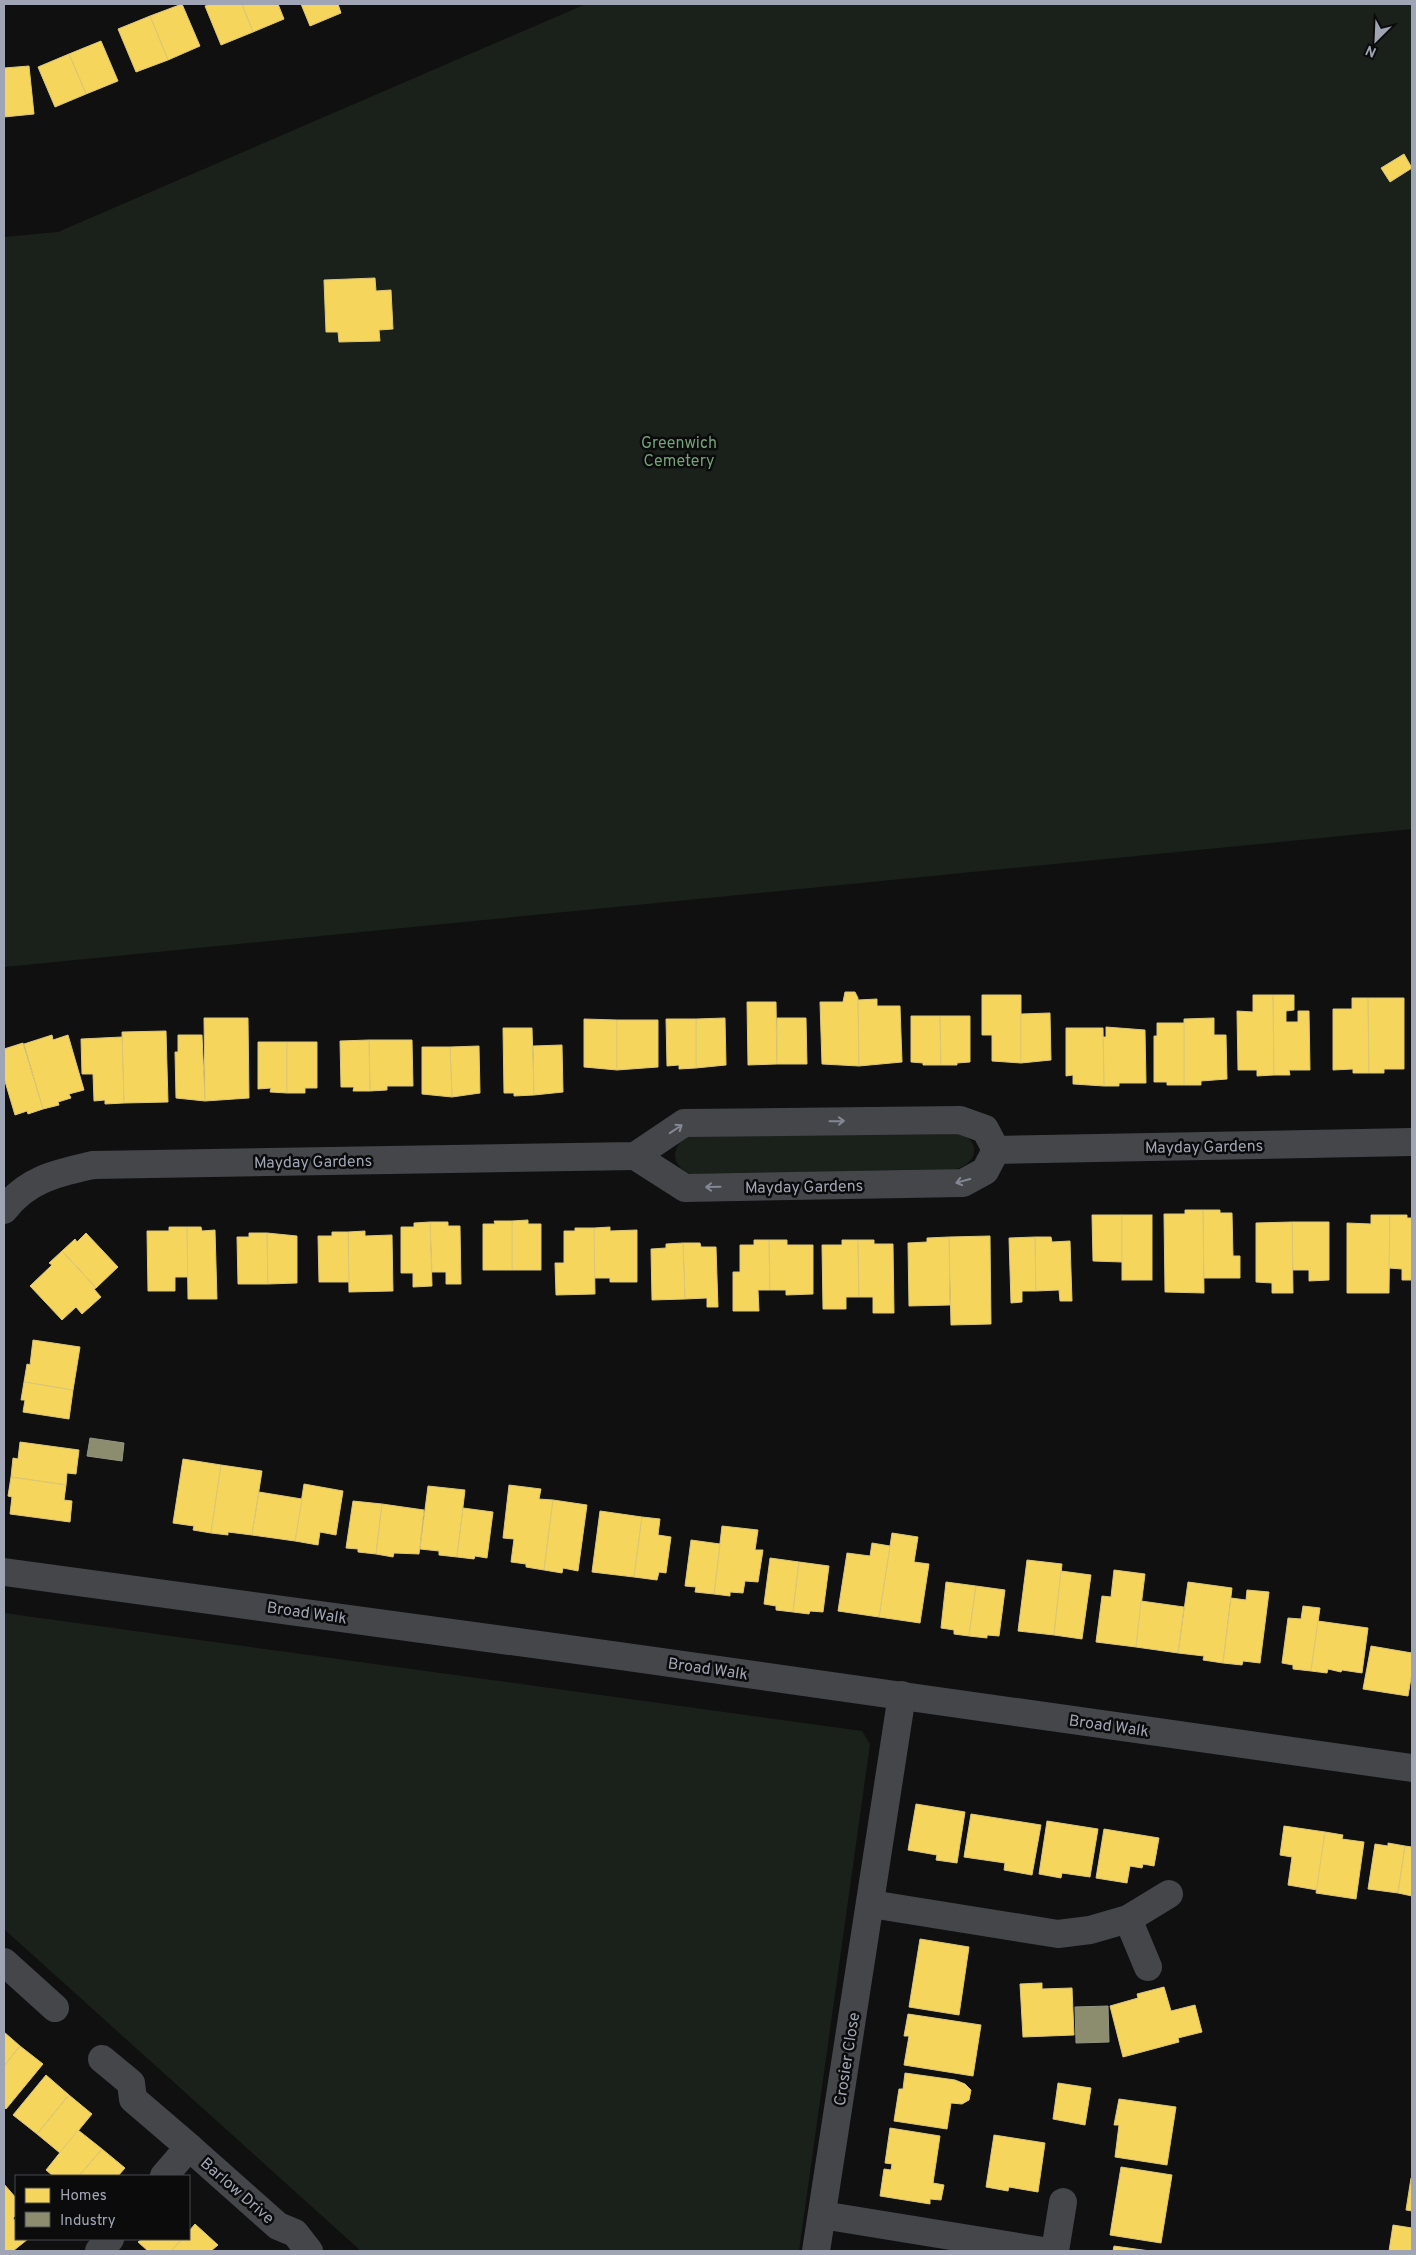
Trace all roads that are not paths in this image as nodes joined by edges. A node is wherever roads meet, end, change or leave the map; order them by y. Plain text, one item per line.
1 (1412, 1142) edge
2 (996, 1150) junction
3 (636, 1156) junction
4 (4, 1210) edge
5 (4, 1572) edge
6 (902, 1695) junction
7 (1412, 1768) edge
8 (1169, 1894) dead end
9 (871, 1904) junction
10 (1128, 1918) junction
11 (4, 1962) edge
12 (1148, 1967) dead end
13 (55, 2008) dead end
14 (102, 2059) dead end
15 (189, 2148) junction
16 (165, 2175) edge
17 (1063, 2202) dead end
18 (822, 2215) junction
19 (109, 2240) edge
20 (99, 2251) edge
21 (309, 2251) edge
22 (816, 2251) edge
23 (1043, 2251) edge
24 (1055, 2251) edge

1 - 2 street, Mayday Gardens
3 -> 2 street
2 -> 3 street, Mayday Gardens
3 - 4 street, Mayday Gardens
5 - 6 street, Broad Walk
6 - 7 street, Broad Walk
6 - 9 street, Crosier Close
8 - 10 street
9 - 10 street
9 - 18 street, Crosier Close
10 - 12 street
11 - 13 street
14 - 15 street, Barlow Drive
15 - 16 street, Barlow Drive
15 - 21 street, Barlow Drive
17 - 24 street
18 - 22 street, Crosier Close
18 - 23 street
19 - 20 street

